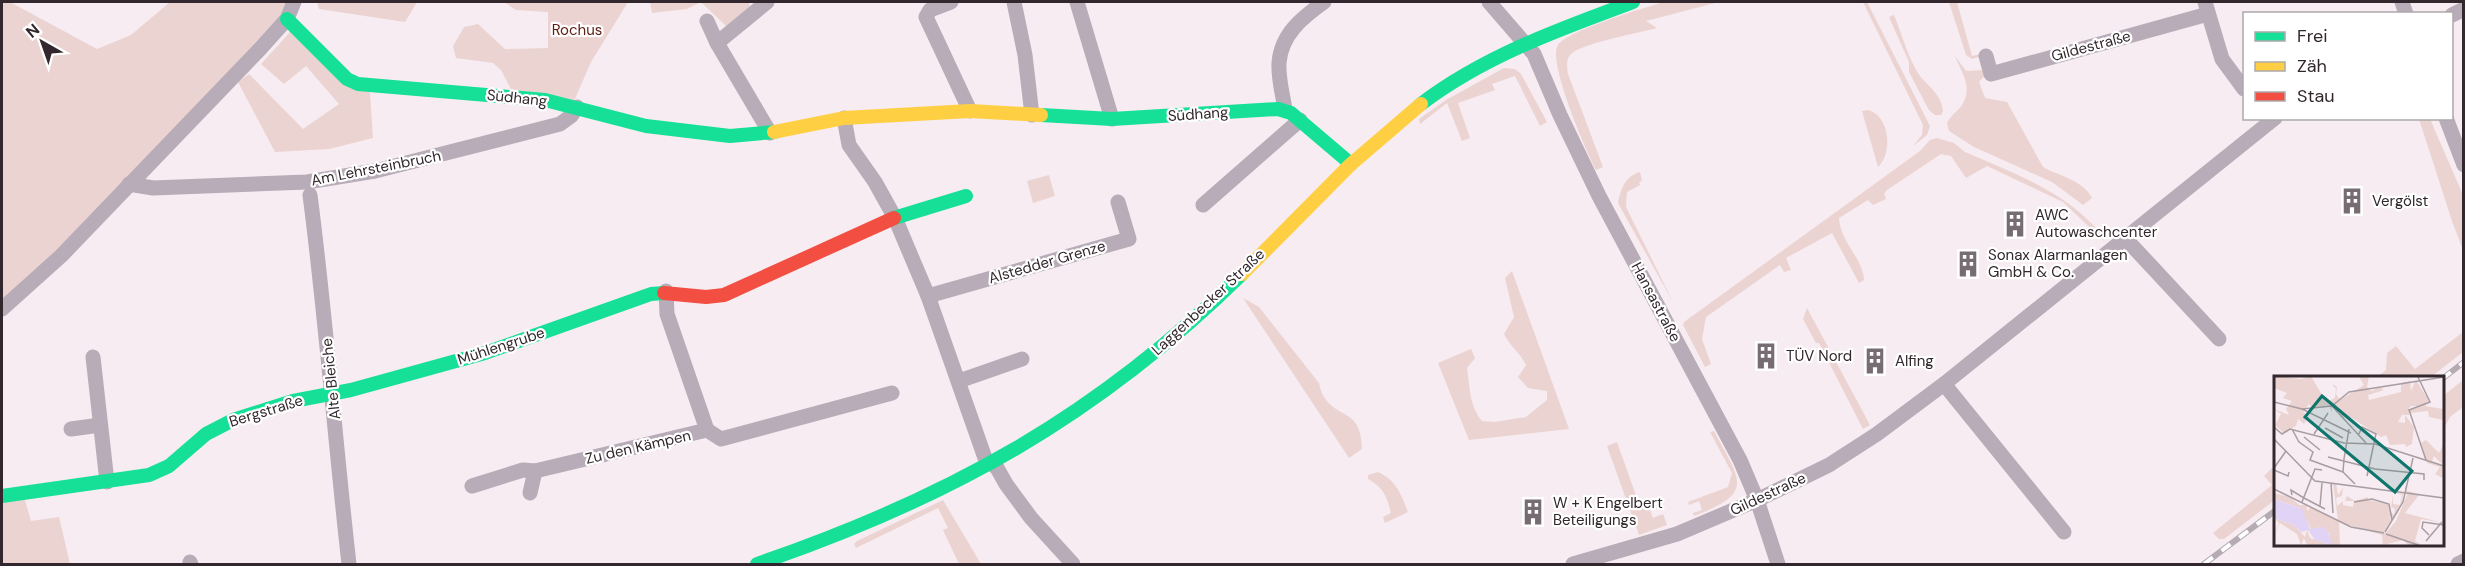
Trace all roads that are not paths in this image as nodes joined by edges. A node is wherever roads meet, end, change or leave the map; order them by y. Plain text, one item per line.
1 (294, 2) edge
2 (767, 2) edge
3 (951, 2) edge
4 (1014, 2) edge
5 (1077, 2) edge
6 (1324, 2) edge
7 (1489, 2) edge
8 (1633, 2) edge
9 (2207, 8) edge
10 (287, 19) junction
11 (707, 21) dead end
12 (717, 43) junction
13 (1526, 43) junction
14 (1986, 56) dead end
15 (2243, 88) edge
16 (577, 107) junction
17 (1285, 110) junction
18 (970, 111) junction
19 (1032, 115) junction
20 (844, 118) junction
21 (1112, 119) junction
22 (1300, 120) junction
23 (2271, 120) edge
24 (2447, 120) edge
25 (770, 133) junction
26 (1351, 164) junction
27 (2463, 165) edge
28 (129, 184) junction
29 (310, 195) dead end
30 (966, 196) dead end
31 (1118, 202) dead end
32 (1203, 205) dead end
33 (895, 218) junction
34 (2125, 238) junction
35 (666, 291) junction
36 (928, 297) junction
37 (2, 309) edge
38 (2219, 339) dead end
39 (93, 357) dead end
40 (1022, 359) dead end
41 (959, 381) junction
42 (868, 383) dead end
43 (1944, 384) junction
44 (333, 393) junction
45 (892, 393) dead end
46 (872, 398) junction
47 (100, 425) junction
48 (70, 429) dead end
49 (707, 430) junction
50 (992, 464) junction
51 (535, 471) junction
52 (107, 482) junction
53 (472, 486) dead end
54 (530, 494) dead end
55 (2, 496) edge
56 (1757, 500) junction
57 (2064, 532) dead end
58 (2463, 561) edge
59 (349, 564) edge
60 (757, 564) edge
61 (1073, 564) edge
62 (1573, 564) edge
63 (1778, 564) edge
64 (2458, 564) edge

1 - 10 street
2 - 12 street
3 - 18 street
4 - 19 street
5 - 21 street
6 - 17 street
7 - 13 street
8 - 13 street, Laggenbecker Straße
9 - 14 street, Gildestraße
9 - 15 street, Gildestraße
10 - 16 street, Südhang
10 - 28 street
11 - 12 street
12 - 25 street
13 - 26 street, Laggenbecker Straße
13 - 56 street, Hansastraße
16 - 25 street, Südhang
16 - 28 street, Am Lehrsteinbruch
17 - 21 street, Südhang
17 - 22 street
18 - 19 street, Südhang
18 - 20 street, Südhang
19 - 21 street, Südhang
20 - 25 street, Südhang
20 - 33 street
22 - 26 street
22 - 32 street
23 - 34 street, Gildestraße
24 - 27 street
26 - 50 street, Laggenbecker Straße
28 - 37 street
29 - 44 street, Alte Bleiche
30 - 33 street
31 - 36 street, Alstedder Grenze
33 - 35 street, Mühlengrube
33 - 36 street
34 - 38 street
34 - 43 street, Gildestraße
35 - 44 street, Mühlengrube
35 - 49 street
36 - 41 street
39 - 47 street
40 - 41 street
41 - 50 street
42 - 46 street
43 - 56 street, Gildestraße
43 - 57 street
44 - 52 street, Bergstraße
44 - 59 street, Alte Bleiche
45 - 46 street, Zu den Kämpen
46 - 49 street, Zu den Kämpen
47 - 48 street
47 - 52 street
49 - 51 street, Zu den Kämpen
50 - 60 street, Laggenbecker Straße
50 - 61 street
51 - 53 street, Zu den Kämpen
51 - 54 street
52 - 55 street, Bergstraße
56 - 62 street, Gildestraße
56 - 63 street, Hansastraße
58 - 64 street

